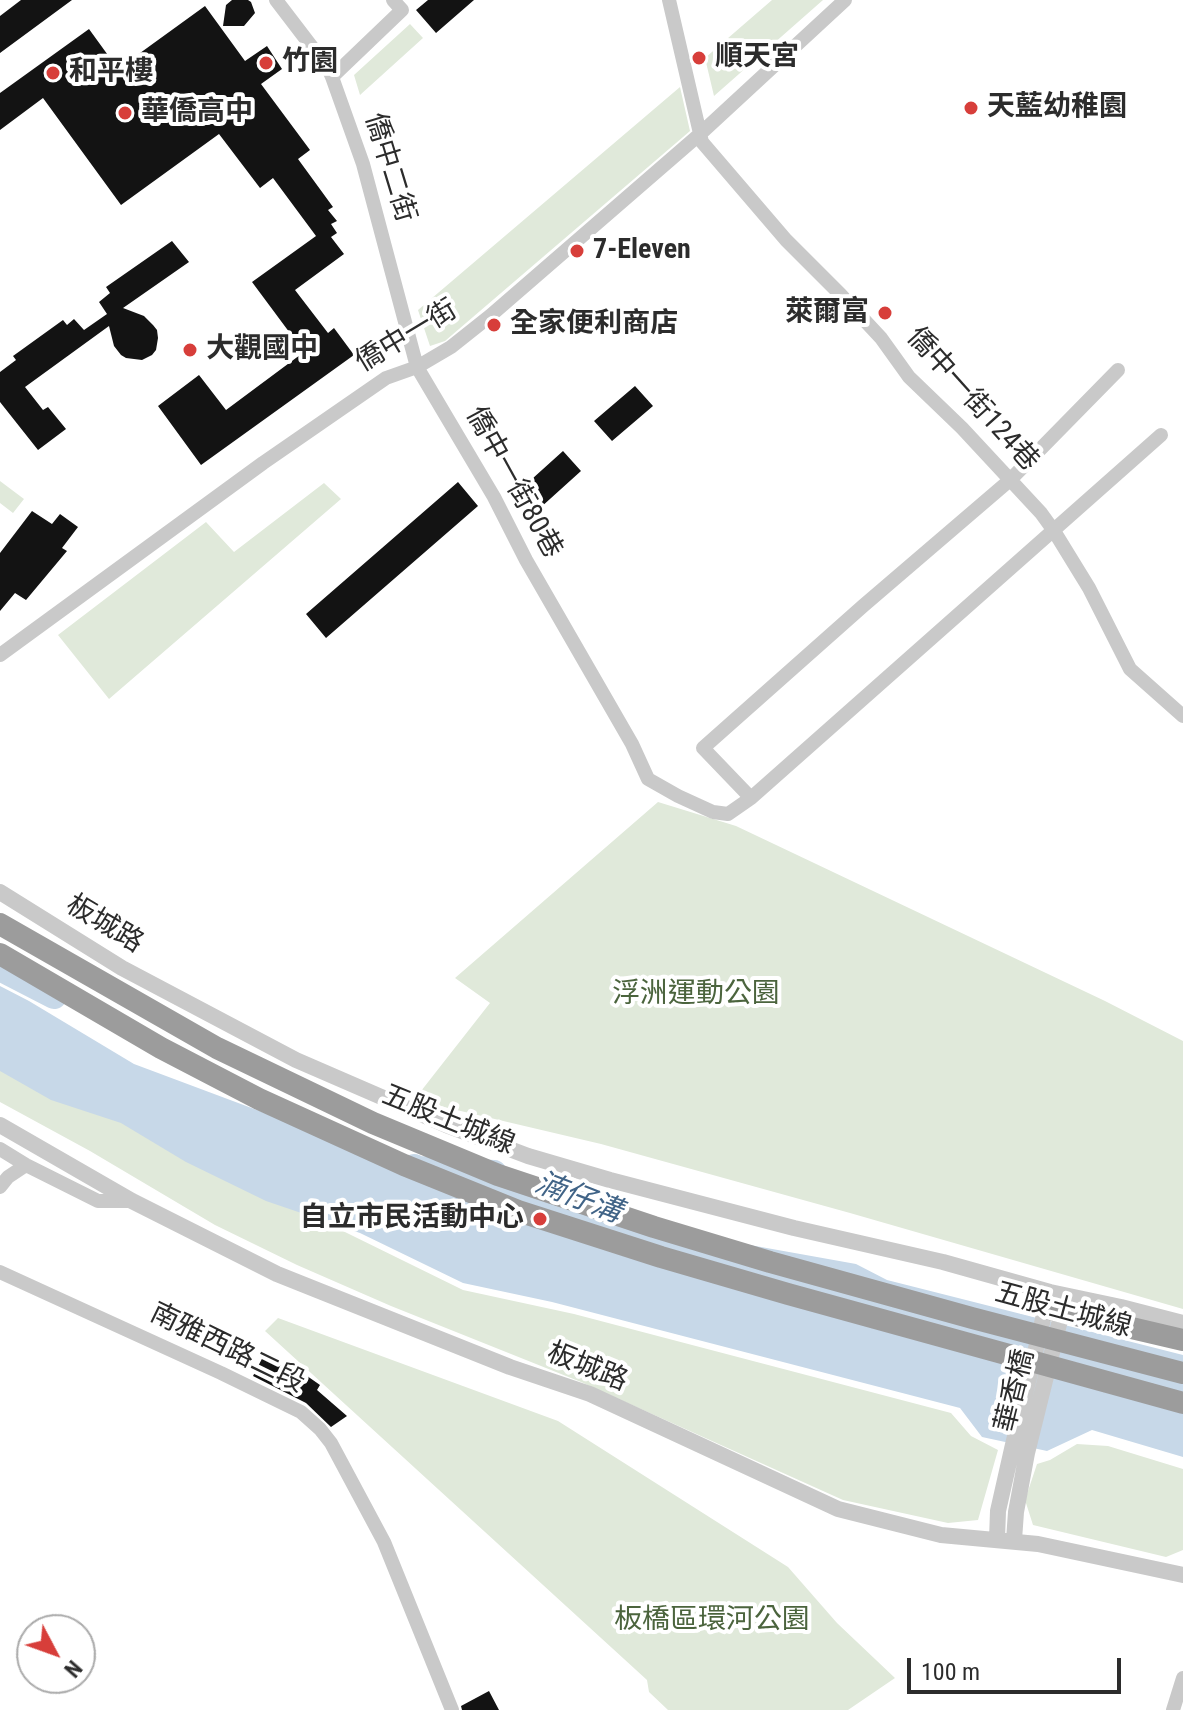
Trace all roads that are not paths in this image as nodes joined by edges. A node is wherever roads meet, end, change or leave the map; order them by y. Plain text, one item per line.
1 (276, 0) edge
2 (393, 0) edge
3 (669, 0) edge
4 (845, 0) edge
5 (332, 77) junction
6 (700, 134) junction
7 (417, 367) junction
8 (1118, 370) dead end
9 (1161, 435) dead end
10 (1010, 480) junction
11 (1054, 531) junction
12 (1, 652) edge
13 (1183, 716) edge
14 (751, 798) junction
15 (0, 892) edge
16 (0, 924) edge
17 (0, 954) edge
18 (0, 1125) edge
19 (0, 1149) edge
20 (26, 1165) junction
21 (0, 1187) edge
22 (132, 1201) junction
23 (0, 1272) edge
24 (1055, 1306) junction
25 (1183, 1323) edge
26 (1183, 1340) edge
27 (1183, 1373) edge
28 (1183, 1403) edge
29 (1005, 1540) junction
30 (1183, 1575) edge
31 (1183, 1678) edge
32 (452, 1710) edge
33 (1173, 1710) edge

1 - 5 street, 僑中二街
2 - 5 street
3 - 6 street
4 - 6 street, 僑中一街
5 - 7 street, 僑中二街
6 - 7 street, 僑中一街
6 - 10 street, 僑中一街124巷
7 - 12 street, 僑中一街
7 - 14 street, 僑中一街80巷
8 - 10 street
9 - 11 street, 僑中一街80巷
10 - 11 street, 僑中一街124巷
10 - 14 street
11 - 13 street, 僑中一街124巷
11 - 14 street, 僑中一街80巷
15 - 24 street, 板城路
16 - 27 highway, 五股土城線, bridge
17 - 28 highway, 五股土城線, bridge
18 - 22 street, 板城路
19 - 20 street
20 - 21 street
20 - 22 street
22 - 29 street, 板城路
23 - 32 street, 南雅西路二段
24 - 25 street, 板城路
24 - 26 highway
24 - 29 street, 華香橋, bridge
29 - 30 street, 板城路
31 - 33 street

